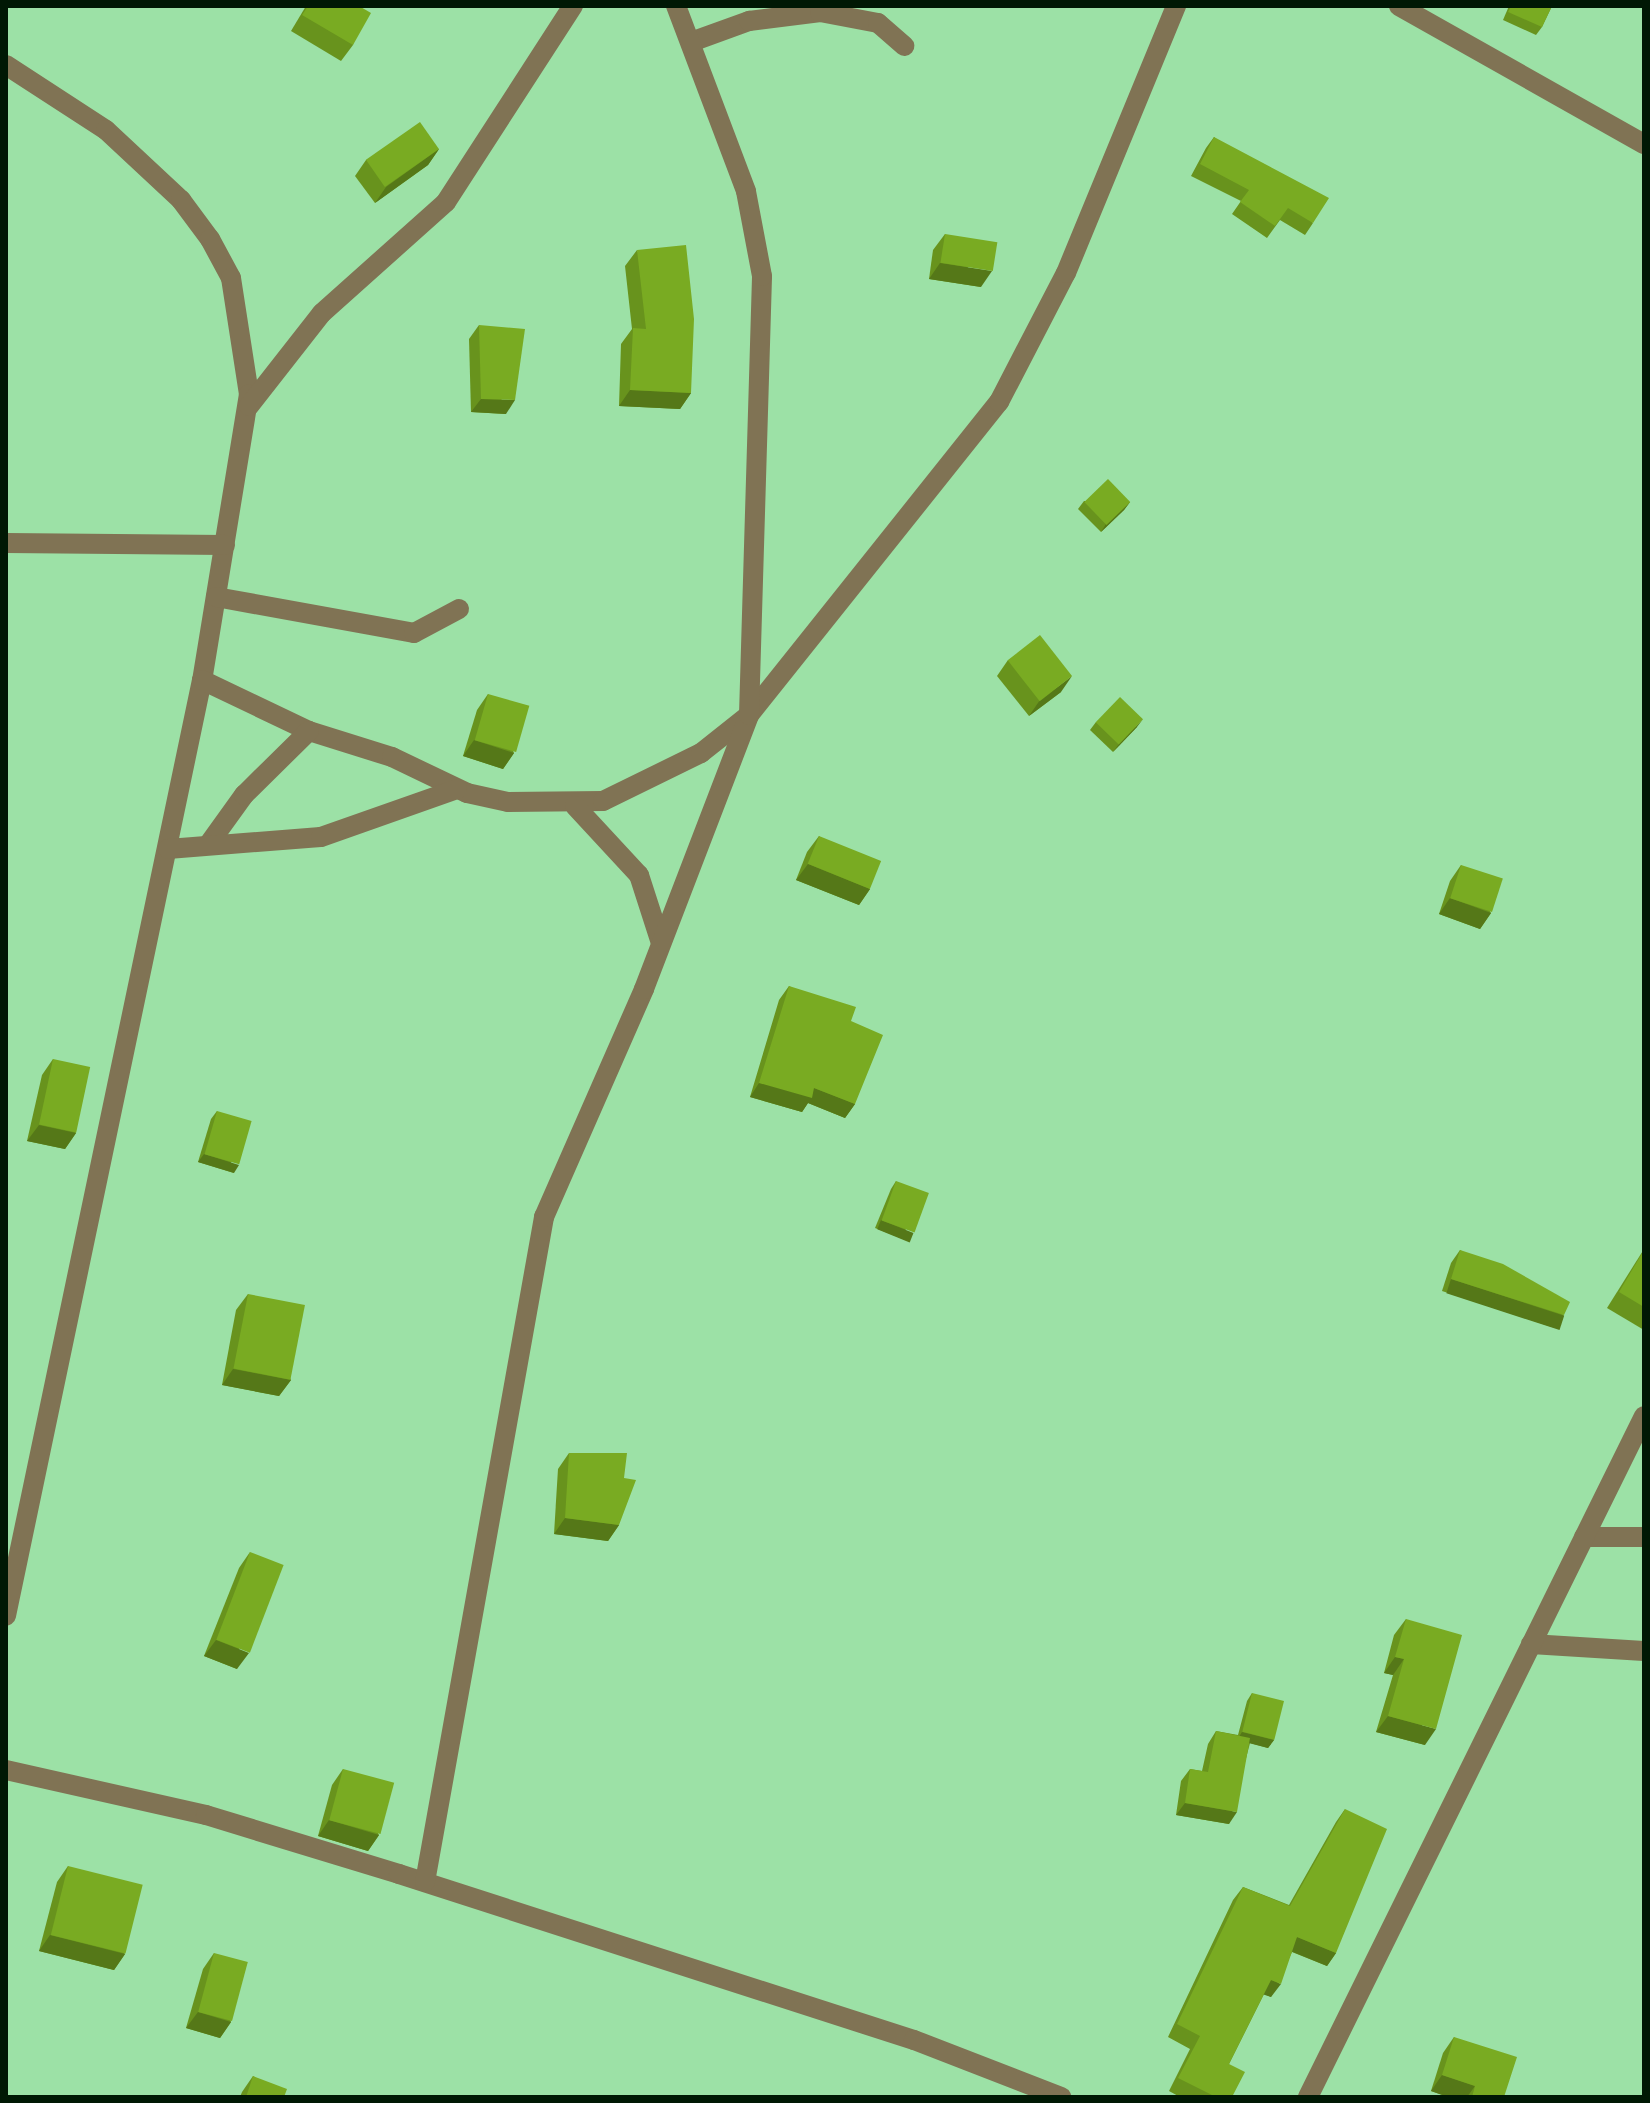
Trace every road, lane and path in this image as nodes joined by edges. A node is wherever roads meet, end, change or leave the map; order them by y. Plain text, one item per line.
1 (573, 6) edge
2 (676, 6) edge
3 (1176, 6) edge
4 (1399, 6) edge
5 (691, 42) junction
6 (904, 46) dead end
7 (6, 65) edge
8 (1644, 144) edge
9 (247, 410) junction
10 (6, 543) edge
11 (225, 545) junction
12 (216, 597) junction
13 (459, 609) dead end
14 (202, 680) junction
15 (749, 715) junction
16 (309, 731) junction
17 (457, 789) junction
18 (575, 806) junction
19 (208, 845) junction
20 (168, 849) junction
21 (661, 943) junction
22 (1644, 1416) edge
23 (1584, 1537) junction
24 (1644, 1537) edge
25 (6, 1616) edge
26 (1531, 1644) junction
27 (1644, 1651) edge
28 (6, 1770) edge
29 (425, 1882) junction
30 (1061, 2097) edge
31 (1308, 2097) edge

1 - 9 street
2 - 5 street
3 - 15 street
4 - 8 street
5 - 6 street
5 - 15 street
7 - 9 street
9 - 11 street
10 - 11 street
11 - 12 street
12 - 13 street
12 - 14 street
14 - 16 street
14 - 20 street
15 - 18 street
15 - 21 street
16 - 17 street
16 - 19 street
17 - 18 street
17 - 19 street
18 - 21 street
19 - 20 street
20 - 25 street
21 - 29 street
22 - 23 street
23 - 24 street
23 - 26 street
26 - 27 street
26 - 31 street
28 - 29 street
29 - 30 street

